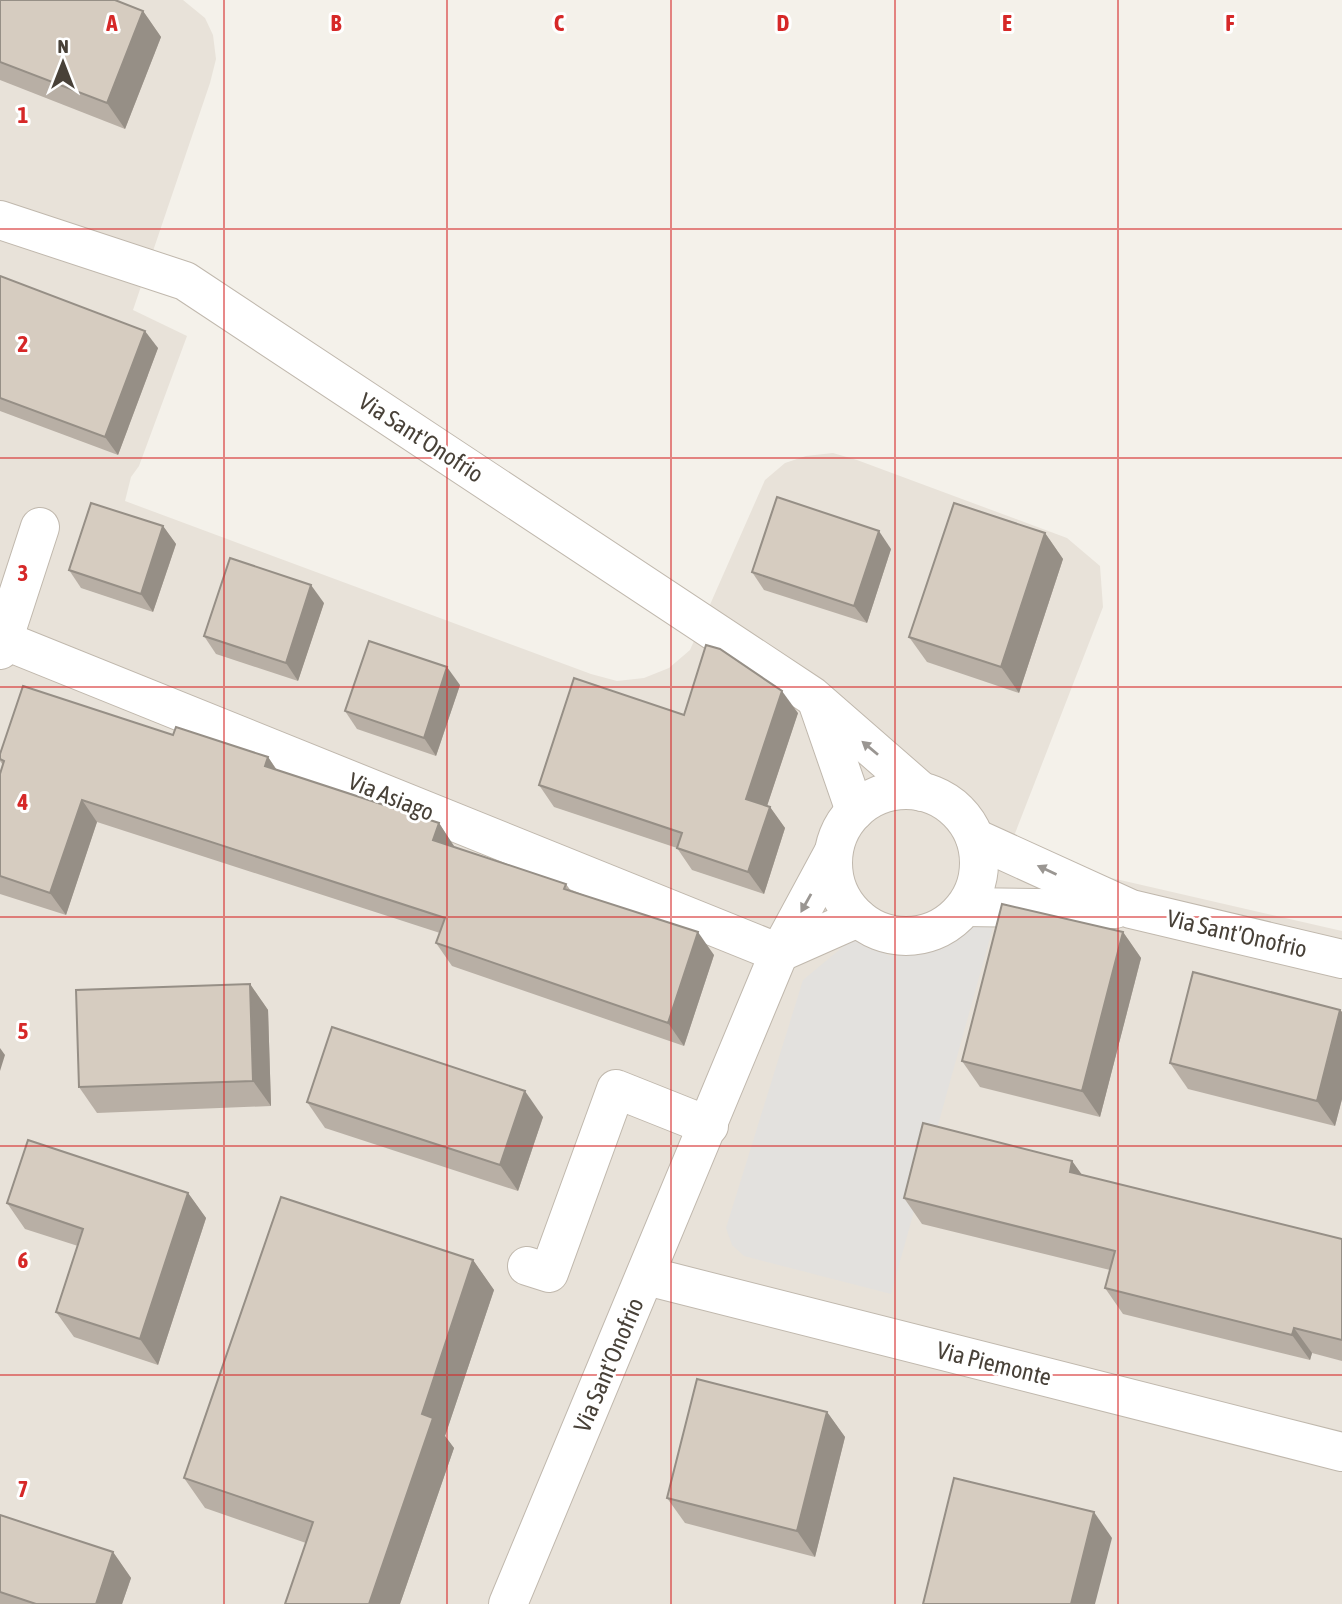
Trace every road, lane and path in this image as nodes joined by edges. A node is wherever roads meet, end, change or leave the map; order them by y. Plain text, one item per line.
1 (0, 220) edge
2 (40, 527) dead end
3 (1, 645) edge
4 (818, 704) junction
5 (922, 792) junction
6 (855, 811) junction
7 (975, 838) junction
8 (833, 853) junction
9 (965, 907) junction
10 (1131, 909) junction
11 (858, 918) junction
12 (779, 953) junction
13 (1342, 959) edge
14 (709, 1126) junction
15 (527, 1266) dead end
16 (647, 1276) junction
17 (1342, 1452) edge
18 (508, 1604) edge

1 - 4 street, Via Sant'Onofrio
2 - 3 street
3 - 12 street, Via Asiago
5 -> 4 street, Via Sant'Onofrio
4 - 6 street
5 - 6 street, Via Sant'Onofrio
5 - 7 street, Via Sant'Onofrio
6 - 8 street, Via Sant'Onofrio
7 - 9 street
10 -> 7 street, Via Sant'Onofrio
8 - 11 street
8 -> 12 street, Via Sant'Onofrio
9 - 10 street, Via Sant'Onofrio
9 - 11 street
10 - 13 street, Via Sant'Onofrio
11 - 12 street
12 - 14 street, Via Sant'Onofrio
14 - 15 street
14 - 16 street, Via Sant'Onofrio
16 - 17 street, Via Piemonte
16 - 18 street, Via Sant'Onofrio

